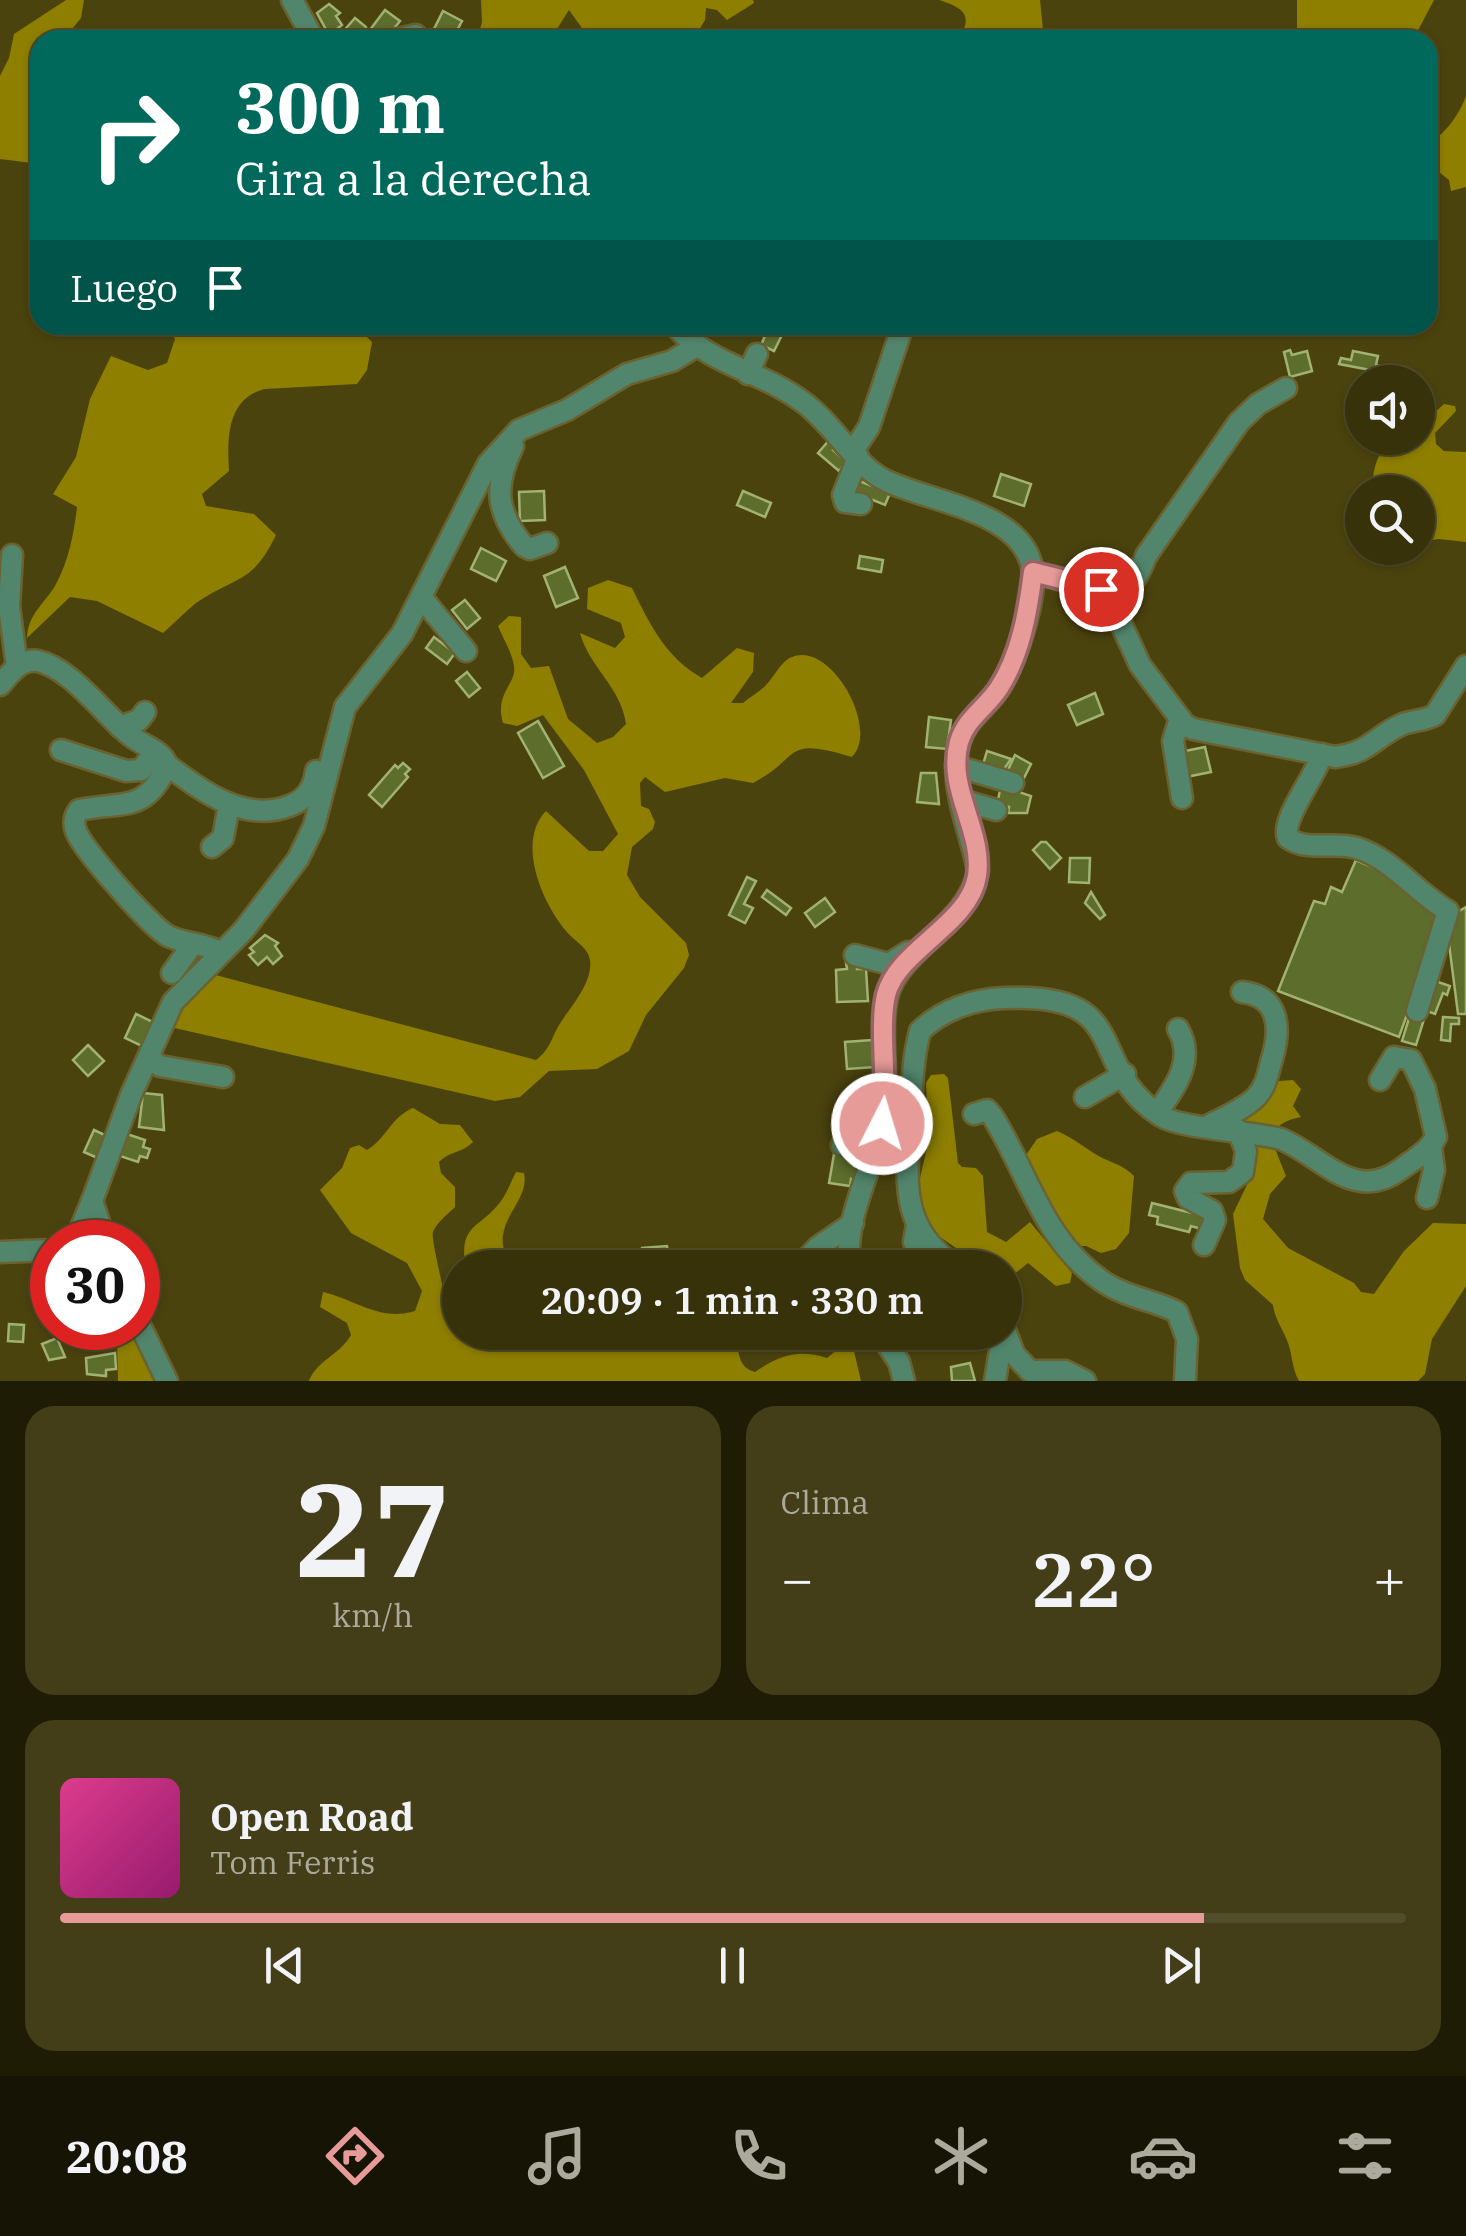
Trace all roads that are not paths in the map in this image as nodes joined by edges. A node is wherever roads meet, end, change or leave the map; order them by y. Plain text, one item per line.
1 (292, 0) edge
2 (308, 30) edge
3 (684, 335) edge
4 (900, 335) edge
5 (695, 347) junction
6 (757, 354) dead end
7 (748, 374) junction
8 (1286, 388) dead end
9 (519, 430) junction
10 (855, 454) junction
11 (861, 504) dead end
12 (547, 543) dead end
13 (12, 555) dead end
14 (1033, 572) junction
15 (1106, 593) junction
16 (421, 597) junction
17 (466, 650) dead end
18 (1466, 666) edge
19 (17, 667) junction
20 (0, 685) edge
21 (145, 712) dead end
22 (1180, 718) junction
23 (120, 727) junction
24 (61, 750) dead end
25 (1322, 754) junction
26 (161, 759) junction
27 (317, 762) dead end
28 (956, 766) junction
29 (1013, 783) dead end
30 (1182, 798) dead end
31 (961, 800) junction
32 (229, 805) junction
33 (996, 810) dead end
34 (212, 847) dead end
35 (946, 924) junction
36 (192, 944) junction
37 (220, 952) junction
38 (856, 955) dead end
39 (172, 974) dead end
40 (1242, 992) dead end
41 (1417, 1011) dead end
42 (886, 1013) junction
43 (1178, 1028) dead end
44 (920, 1031) junction
45 (148, 1058) junction
46 (1125, 1074) junction
47 (223, 1077) dead end
48 (1380, 1080) dead end
49 (1085, 1097) dead end
50 (974, 1114) dead end
51 (1157, 1114) junction
52 (1209, 1126) junction
53 (1238, 1130) junction
54 (876, 1145) junction
55 (842, 1146) dead end
56 (1431, 1146) junction
57 (1427, 1198) dead end
58 (92, 1200) junction
59 (84, 1220) edge
60 (99, 1220) edge
61 (853, 1223) junction
62 (918, 1224) junction
63 (1204, 1246) dead end
64 (814, 1250) edge
65 (851, 1250) edge
66 (917, 1250) edge
67 (936, 1250) edge
68 (30, 1251) edge
69 (0, 1252) edge
70 (152, 1350) edge
71 (891, 1350) edge
72 (1001, 1350) edge
73 (1012, 1350) edge
74 (1034, 1376) edge
75 (167, 1381) edge
76 (904, 1381) edge
77 (995, 1381) edge
78 (1085, 1381) edge
79 (1185, 1381) edge

1 - 2 street
3 - 5 street
4 - 10 street
5 - 7 street
5 - 9 street
6 - 7 street
7 - 10 street
8 - 15 street
9 - 12 street
9 - 16 street
10 - 11 street
10 - 14 street
13 - 19 street
14 - 15 street
14 - 28 street
15 - 22 street
16 - 17 street
16 - 37 street
18 - 25 street
19 - 20 street
19 - 23 street
21 - 23 street
22 - 25 street
22 - 30 street
23 - 26 street
24 - 26 street
25 - 41 street
26 - 32 street
26 - 36 street
27 - 32 street
28 - 29 street
28 - 31 street
31 - 33 street
31 - 35 street
32 - 34 street
35 - 38 street
35 - 42 street
36 - 37 street
36 - 39 street
37 - 45 street
40 - 52 street
42 - 44 street
42 - 54 street
43 - 51 street
44 - 46 street
44 - 62 street
45 - 47 street
45 - 58 street
46 - 49 street
46 - 51 street
48 - 56 street
50 - 79 street
51 - 52 street
52 - 53 street
53 - 56 street
53 - 63 street
54 - 55 street
54 - 61 street
56 - 57 street
58 - 59 street
58 - 60 street
61 - 64 street
61 - 65 street
62 - 66 street
62 - 67 street
68 - 69 street
70 - 75 street
71 - 76 street
72 - 77 street
73 - 74 street
74 - 78 street

